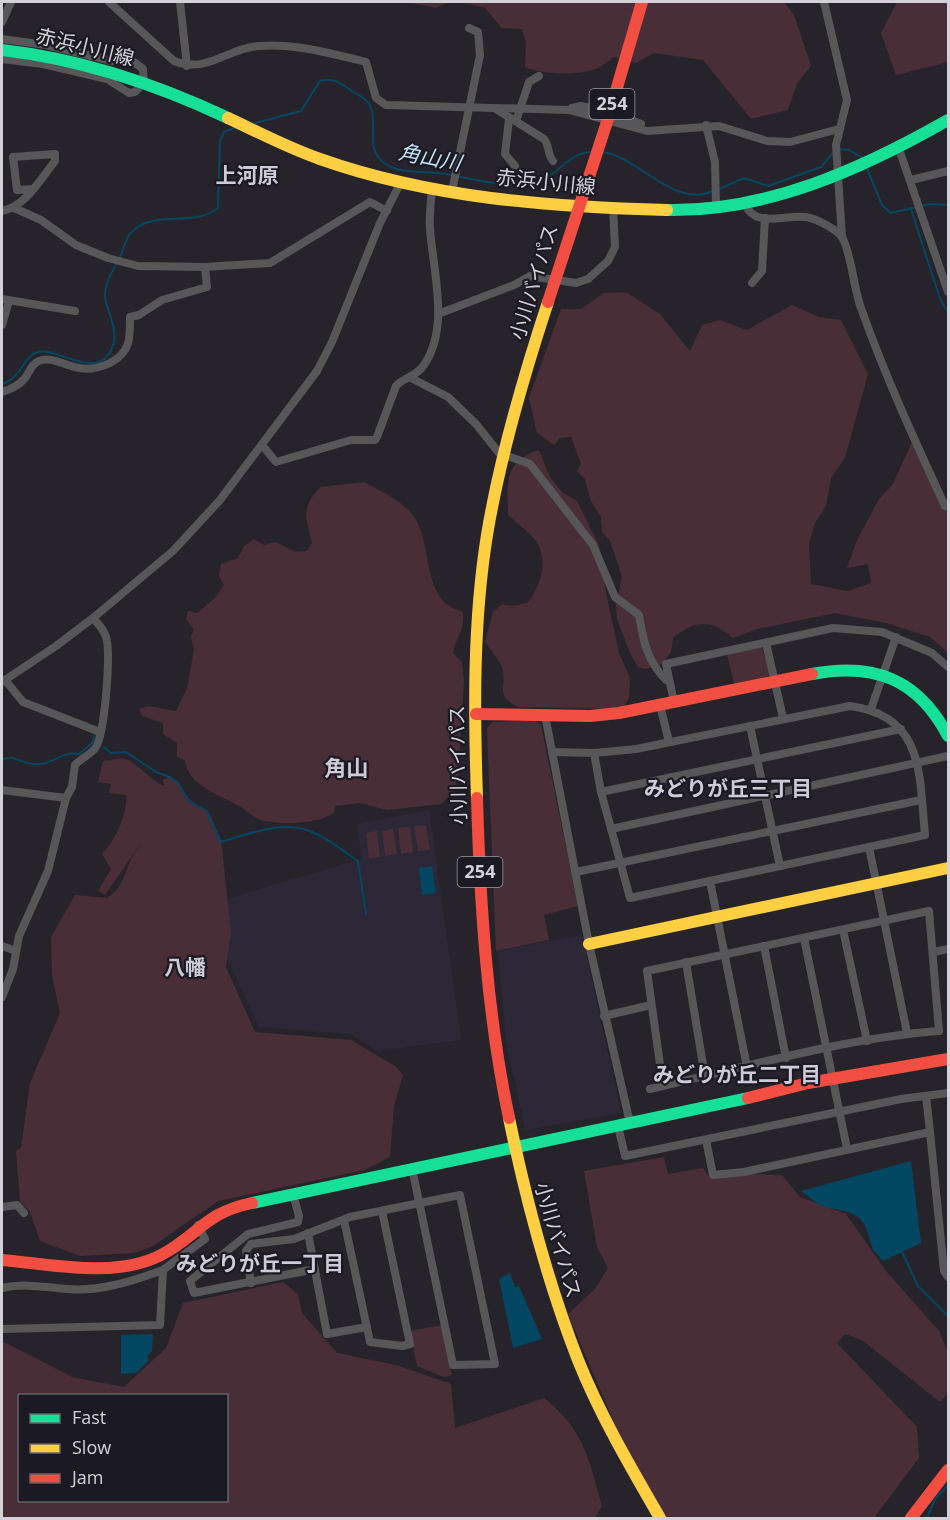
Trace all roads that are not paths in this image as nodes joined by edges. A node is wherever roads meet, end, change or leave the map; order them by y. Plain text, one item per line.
1 (11, 2) edge
2 (109, 2) edge
3 (180, 2) edge
4 (642, 2) edge
5 (824, 2) edge
6 (2, 22) edge
7 (469, 28) dead end
8 (2, 39) edge
9 (2, 50) edge
10 (2, 59) edge
11 (187, 66) junction
12 (539, 76) dead end
13 (144, 83) junction
14 (469, 109) junction
15 (495, 109) junction
16 (520, 109) junction
17 (609, 115) junction
18 (513, 120) junction
19 (948, 120) edge
20 (706, 125) junction
21 (839, 129) junction
22 (899, 148) junction
23 (553, 161) dead end
24 (515, 166) dead end
25 (948, 171) edge
26 (838, 173) junction
27 (911, 180) junction
28 (401, 182) junction
29 (453, 183) junction
30 (432, 188) junction
31 (33, 189) junction
32 (716, 196) junction
33 (745, 204) junction
34 (578, 206) junction
35 (613, 207) junction
36 (14, 208) junction
37 (2, 211) edge
38 (387, 211) junction
39 (765, 218) junction
40 (842, 237) junction
41 (206, 267) junction
42 (752, 283) dead end
43 (948, 292) edge
44 (5, 300) edge
45 (75, 311) dead end
46 (438, 314) junction
47 (2, 325) edge
48 (411, 378) junction
49 (2, 392) edge
50 (262, 445) junction
51 (504, 455) junction
52 (948, 507) edge
53 (93, 618) junction
54 (896, 637) junction
55 (766, 643) junction
56 (948, 667) edge
57 (884, 674) junction
58 (669, 679) junction
59 (3, 681) edge
60 (774, 681) junction
61 (674, 702) junction
62 (660, 705) junction
63 (871, 709) junction
64 (476, 714) junction
65 (545, 715) junction
66 (783, 718) junction
67 (750, 726) junction
68 (947, 728) edge
69 (901, 729) junction
70 (100, 732) junction
71 (669, 742) junction
72 (552, 752) junction
73 (594, 753) junction
74 (948, 756) edge
75 (758, 761) junction
76 (918, 763) junction
77 (2, 790) edge
78 (601, 792) junction
79 (765, 796) junction
80 (66, 798) junction
81 (921, 800) junction
82 (611, 829) junction
83 (772, 832) junction
84 (869, 848) junction
85 (619, 863) junction
86 (780, 866) junction
87 (948, 868) edge
88 (576, 872) junction
89 (710, 881) junction
90 (875, 883) junction
91 (718, 915) junction
92 (885, 921) junction
93 (843, 930) junction
94 (804, 938) junction
95 (589, 944) junction
96 (2, 946) edge
97 (764, 946) junction
98 (948, 949) edge
99 (16, 951) junction
100 (933, 952) junction
101 (725, 953) junction
102 (686, 962) junction
103 (2, 992) edge
104 (651, 1005) junction
105 (604, 1016) junction
106 (907, 1034) junction
107 (867, 1041) junction
108 (827, 1048) junction
109 (786, 1058) junction
110 (948, 1059) edge
111 (747, 1067) junction
112 (705, 1077) junction
113 (833, 1079) junction
114 (663, 1086) junction
115 (650, 1089) dead end
116 (948, 1093) edge
117 (926, 1096) junction
118 (839, 1113) junction
119 (624, 1125) junction
120 (930, 1132) junction
121 (706, 1140) junction
122 (513, 1148) junction
123 (847, 1149) junction
124 (412, 1168) junction
125 (293, 1194) junction
126 (419, 1203) junction
127 (2, 1208) edge
128 (382, 1211) junction
129 (24, 1213) dead end
130 (344, 1220) junction
131 (198, 1225) junction
132 (308, 1233) junction
133 (2, 1260) edge
134 (315, 1269) junction
135 (163, 1270) junction
136 (948, 1277) edge
137 (251, 1283) junction
138 (2, 1288) edge
139 (367, 1327) junction
140 (2, 1329) edge
141 (948, 1470) edge
142 (660, 1518) edge
143 (911, 1518) edge

1 - 6 street
2 - 11 street
3 - 11 street
4 - 17 main road, 小川バイパス / 254
5 - 21 street
7 - 14 street
8 - 13 street
9 - 13 main road, 赤浜小川線
10 - 13 street
11 - 14 street
12 - 16 street
13 - 28 main road, 赤浜小川線
14 - 15 street
14 - 29 street
15 - 16 street
15 - 18 street
16 - 17 street
16 - 18 street
17 - 20 street
17 - 34 main road, 小川バイパス / 254
18 - 23 street
18 - 24 street
19 - 22 main road, 赤浜小川線
20 - 21 street
20 - 32 street
21 - 26 street
22 - 26 main road, 赤浜小川線
22 - 27 street
25 - 27 street
26 - 33 main road, 赤浜小川線
26 - 40 street
27 - 43 street
28 - 30 main road, 赤浜小川線
28 - 38 street
29 - 30 main road, 赤浜小川線
29 - 34 main road, 赤浜小川線
30 - 46 street
31 - 31 street
31 - 36 street
32 - 33 main road, 赤浜小川線
32 - 35 main road, 赤浜小川線
33 - 39 street
34 - 35 main road, 赤浜小川線
34 - 51 main road, 小川バイパス / 254
35 - 46 street
36 - 37 street
36 - 41 street
38 - 41 street
38 - 50 street
39 - 40 street
39 - 42 street
40 - 52 street
41 - 49 street
44 - 45 street
44 - 47 street
46 - 48 street
48 - 50 street
48 - 51 street
50 - 53 street
51 - 58 street
51 - 64 main road, 小川バイパス / 254
53 - 59 street
53 - 70 street
54 - 55 street
54 - 56 street
54 - 57 street
55 - 58 street
55 - 60 street
57 - 60 main road
57 - 63 street
57 - 68 main road
58 - 61 street
59 - 70 street
60 - 61 main road
60 - 66 street
61 - 62 main road
62 - 65 main road
62 - 71 street
63 - 66 street
63 - 69 street
64 - 65 main road
64 - 122 main road, 小川バイパス / 254
65 - 72 street
66 - 67 street
67 - 71 street
67 - 75 street
69 - 75 street
69 - 76 street
70 - 80 street
71 - 73 street
72 - 73 street
72 - 88 street
73 - 78 street
74 - 76 street
75 - 78 street
75 - 79 street
76 - 79 street
76 - 81 street
77 - 80 street
78 - 82 street
79 - 82 street
79 - 83 street
80 - 99 street
81 - 83 street
81 - 84 street
82 - 85 street
83 - 85 street
83 - 86 street
84 - 86 street
84 - 90 street
85 - 88 street
85 - 89 street
86 - 89 street
87 - 90 main road
88 - 95 street
89 - 91 street
90 - 91 main road
90 - 92 street
91 - 95 main road
91 - 101 street
92 - 93 street
92 - 100 street
92 - 106 street
93 - 94 street
93 - 107 street
94 - 97 street
94 - 108 street
95 - 105 street
96 - 99 street
97 - 101 street
97 - 109 street
98 - 100 street
99 - 103 street
100 - 106 street
101 - 102 street
101 - 111 street
102 - 104 street
102 - 112 street
104 - 105 street
104 - 114 street
105 - 119 street
106 - 107 street
107 - 108 street
108 - 109 street
108 - 113 street
109 - 111 street
110 - 113 main road
111 - 112 street
112 - 114 street
113 - 118 street
113 - 119 main road
114 - 115 street
116 - 117 street
117 - 118 street
117 - 120 street
118 - 121 street
118 - 123 street
119 - 121 street
119 - 122 main road
120 - 123 street
120 - 136 street
121 - 123 street
122 - 124 main road
122 - 142 main road, 小川バイパス / 254
124 - 125 main road
124 - 126 street
125 - 131 main road
125 - 137 street
126 - 126 street
126 - 128 street
127 - 129 street
128 - 130 street
128 - 139 street
130 - 132 street
130 - 139 street
131 - 133 main road
131 - 135 street
132 - 134 street
132 - 137 street
134 - 137 street
134 - 139 street
135 - 138 street
135 - 140 street
141 - 143 main road

